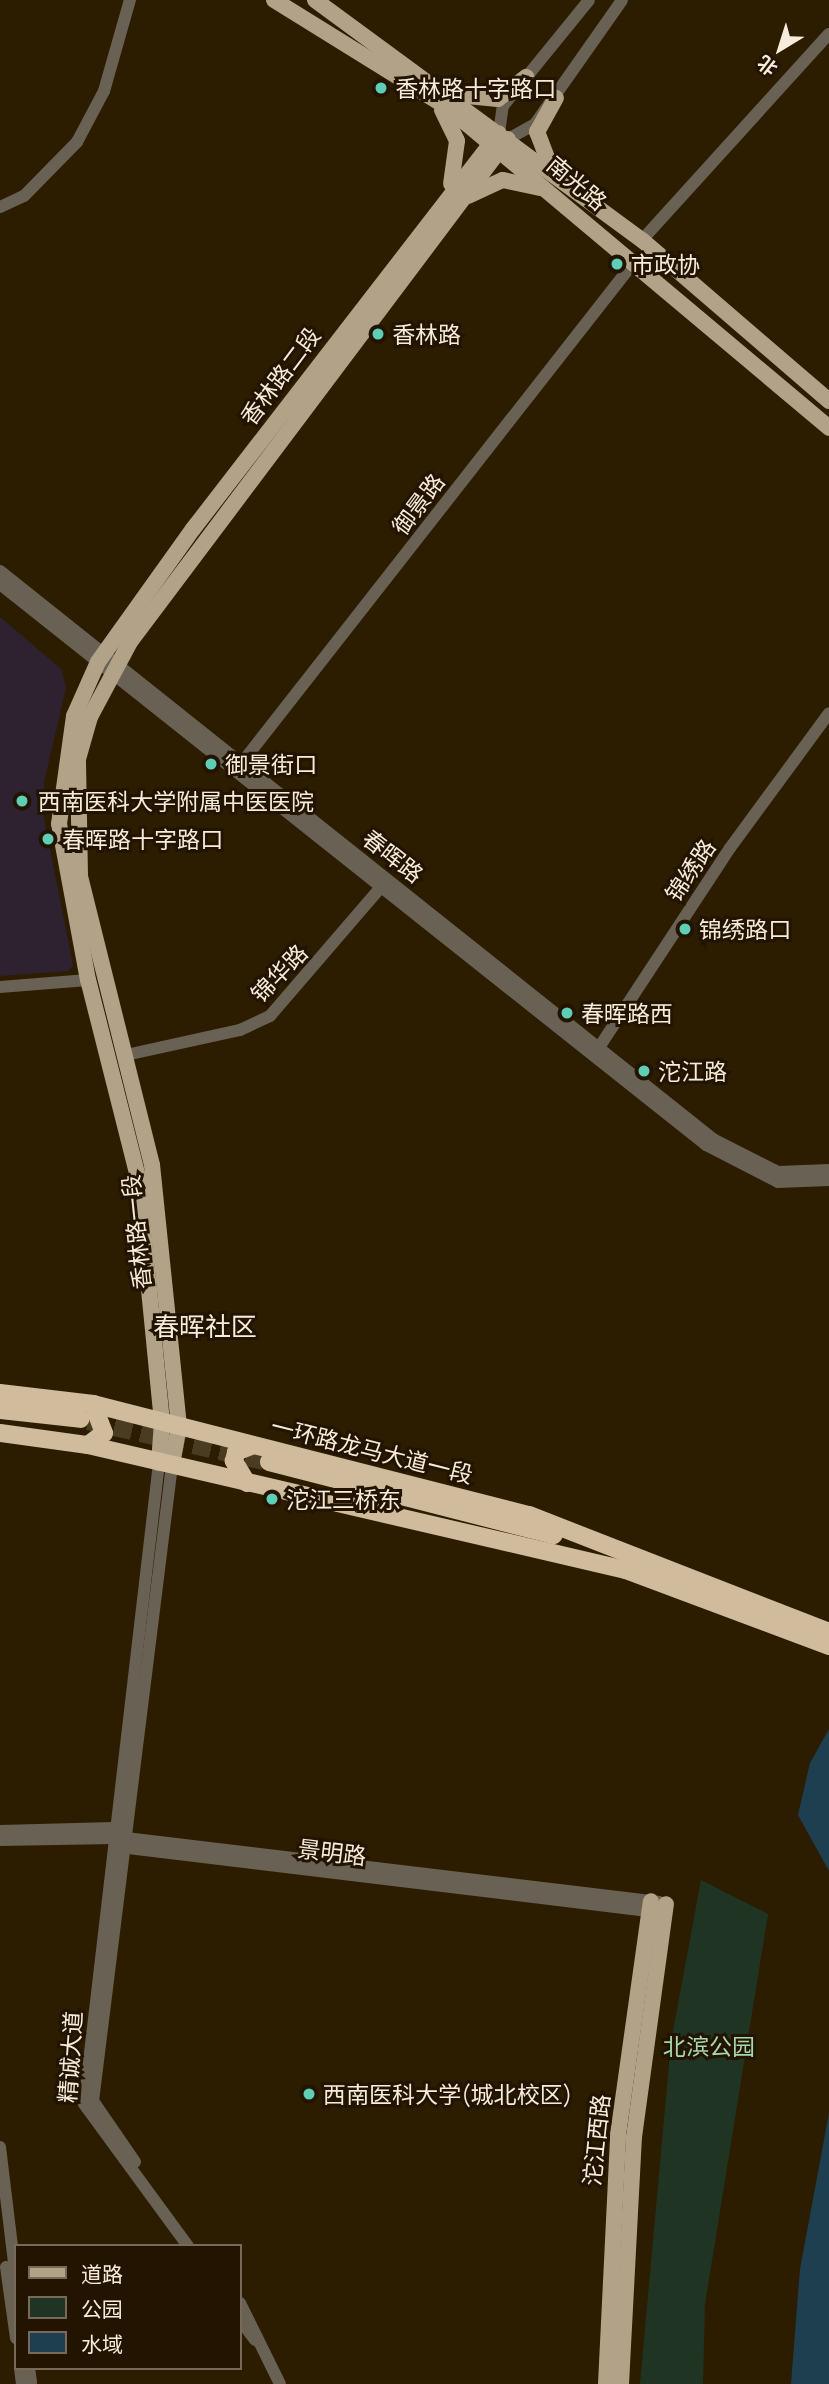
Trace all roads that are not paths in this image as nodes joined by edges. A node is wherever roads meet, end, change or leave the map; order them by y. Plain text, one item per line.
1 (130, 0) edge
2 (274, 0) edge
3 (315, 0) edge
4 (589, 0) edge
5 (622, 0) edge
6 (829, 34) edge
7 (526, 77) junction
8 (433, 91) junction
9 (556, 98) junction
10 (499, 140) junction
11 (562, 190) junction
12 (452, 200) junction
13 (0, 208) edge
14 (642, 240) junction
15 (634, 262) junction
16 (829, 401) edge
17 (829, 428) edge
18 (0, 571) edge
19 (0, 584) edge
20 (108, 662) junction
21 (829, 713) edge
22 (238, 768) junction
23 (383, 881) junction
24 (88, 980) junction
25 (0, 987) edge
26 (596, 1052) junction
27 (125, 1053) junction
28 (829, 1170) edge
29 (762, 1171) junction
30 (829, 1180) edge
31 (0, 1393) edge
32 (93, 1404) junction
33 (0, 1410) edge
34 (0, 1419) edge
35 (170, 1424) junction
36 (83, 1431) junction
37 (0, 1433) edge
38 (253, 1445) junction
39 (166, 1464) junction
40 (267, 1468) tunnel mouth
41 (247, 1483) junction
42 (631, 1564) junction
43 (720, 1595) junction
44 (829, 1632) edge
45 (829, 1646) edge
46 (0, 1831) edge
47 (118, 1835) junction
48 (0, 1840) edge
49 (123, 1851) junction
50 (658, 1908) junction
51 (0, 2147) edge
52 (0, 2214) edge
53 (187, 2244) edge
54 (197, 2244) edge
55 (14, 2262) edge
56 (242, 2307) edge
57 (14, 2323) edge
58 (242, 2323) edge
59 (264, 2351) junction
60 (20, 2370) edge
61 (29, 2370) edge
62 (280, 2384) edge
63 (606, 2384) edge
64 (621, 2384) edge

1 - 13 street
2 - 8 main road, 南光路
3 - 8 main road, 南光路
4 - 7 street
5 - 9 street
6 - 14 street
7 - 8 main road
7 - 10 street
8 - 10 main road, 南光路
8 - 12 main road
9 - 10 street
9 - 11 main road
10 - 11 main road, 南光路
10 - 12 main road, 香林路二段
11 - 12 main road
11 - 14 main road, 南光路
11 - 15 main road, 南光路
12 - 20 main road, 香林路二段
14 - 16 main road, 南光路
15 - 17 main road, 南光路
15 - 22 street, 御景路
18 - 20 street, 春晖路
19 - 20 street, 春晖路
20 - 22 street, 春晖路
20 - 24 main road, 香林路一段
20 - 27 main road, 香林路一段
21 - 26 street, 锦绣路
22 - 23 street, 春晖路
23 - 26 street, 春晖路
23 - 27 street, 锦华路
24 - 25 street
24 - 35 main road, 香林路一段
26 - 29 street, 春晖路
27 - 35 main road, 香林路一段
28 - 29 street
29 - 30 street
31 - 32 highway, 一环路龙马大道一段
32 - 35 highway, 一环路龙马大道一段
32 - 36 highway
33 - 36 highway
34 - 36 highway
35 - 38 highway, 一环路龙马大道一段
35 - 39 main road, 香林路一段
36 - 37 highway, 一环路龙马大道一段
36 - 39 highway, 一环路龙马大道一段
38 - 41 highway
38 - 42 highway, 一环路龙马大道一段
39 - 41 highway, 一环路龙马大道一段
39 - 47 street, 香林路一段
40 - 42 highway
41 - 42 highway, 一环路龙马大道一段
42 - 43 highway, 一环路龙马大道一段
43 - 44 highway
43 - 45 highway
46 - 47 street, 景明路
47 - 48 street, 景明路
47 - 49 street
47 - 50 street, 景明路
47 - 53 street, 精诚大道
49 - 50 street, 景明路
49 - 54 street, 精诚大道
50 - 63 main road, 沱江西路
50 - 64 main road, 沱江西路
51 - 55 street
52 - 57 street
56 - 59 street
58 - 59 street
59 - 62 street
60 - 61 street

